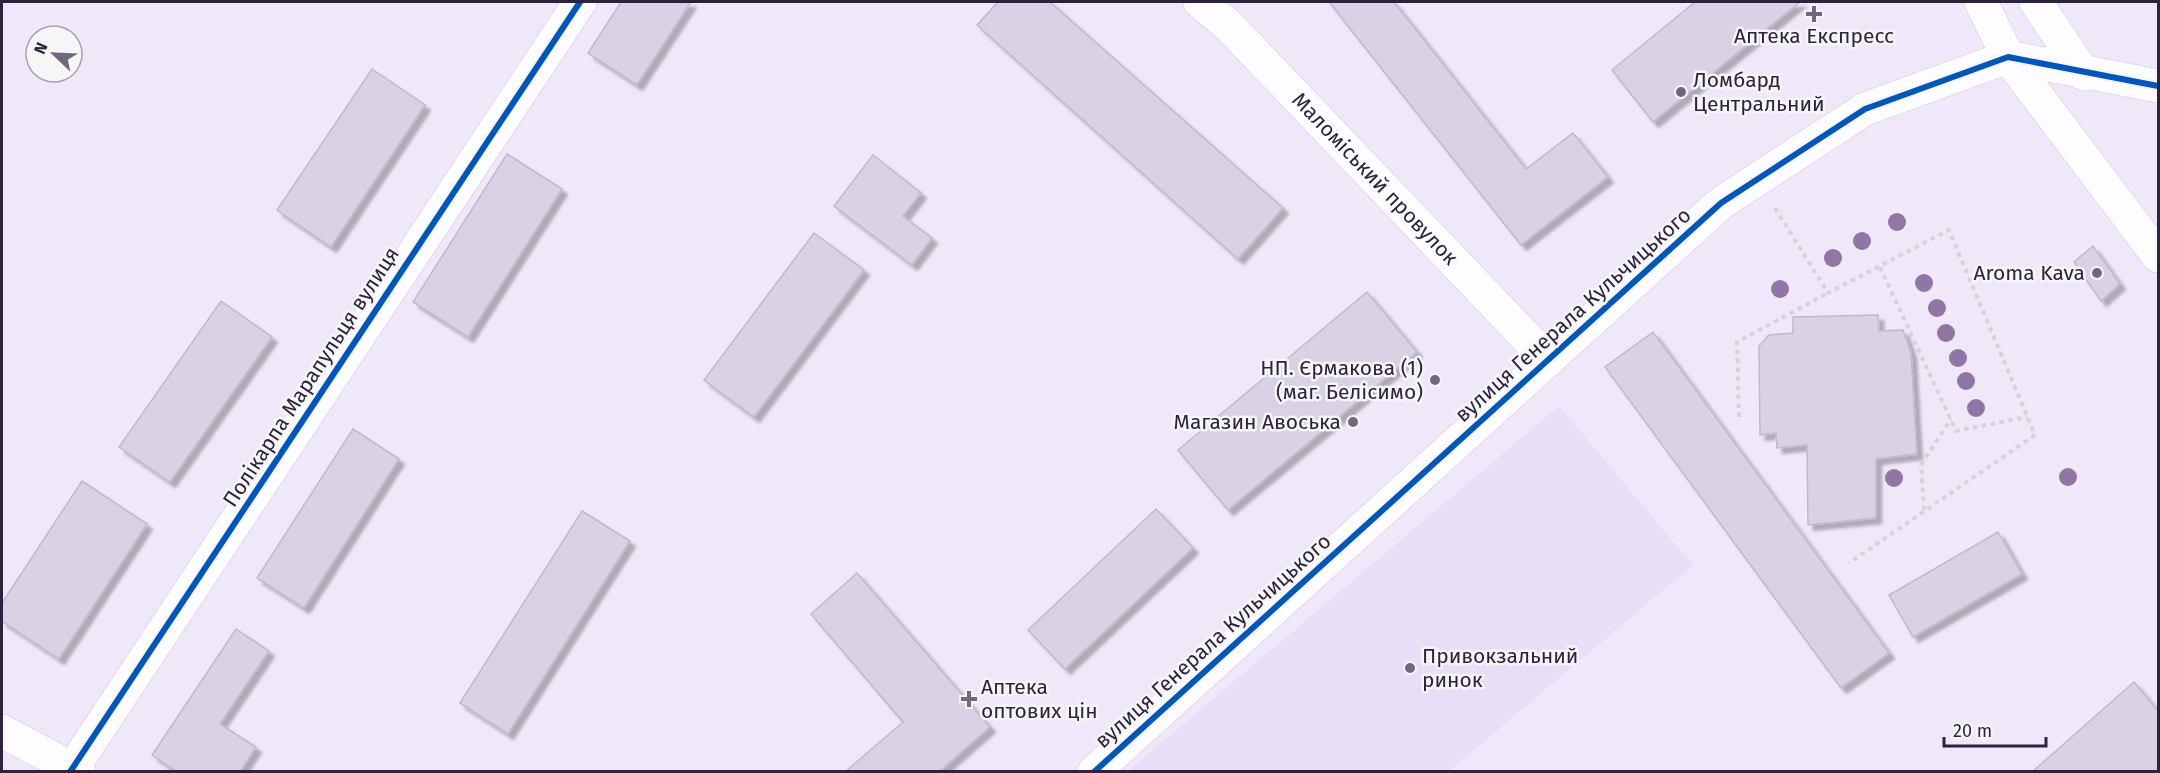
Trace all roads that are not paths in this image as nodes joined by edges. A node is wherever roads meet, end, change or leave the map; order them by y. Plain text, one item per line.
1 (580, 2) edge
2 (1200, 2) edge
3 (1981, 2) edge
4 (2036, 2) edge
5 (2008, 57) junction
6 (2084, 74) junction
7 (2158, 86) edge
8 (2158, 256) edge
9 (1548, 360) junction
10 (2, 731) edge
11 (74, 770) edge
12 (1094, 771) edge

1 - 11 street, Полікарпа Марапульця вулиця
2 - 9 street, Маломіський провулок
3 - 5 street
4 - 6 street
5 - 6 street
5 - 8 street
5 - 9 street, вулиця Генерала Кульчицького
6 - 7 street
9 - 12 street, вулиця Генерала Кульчицького
10 - 11 street

